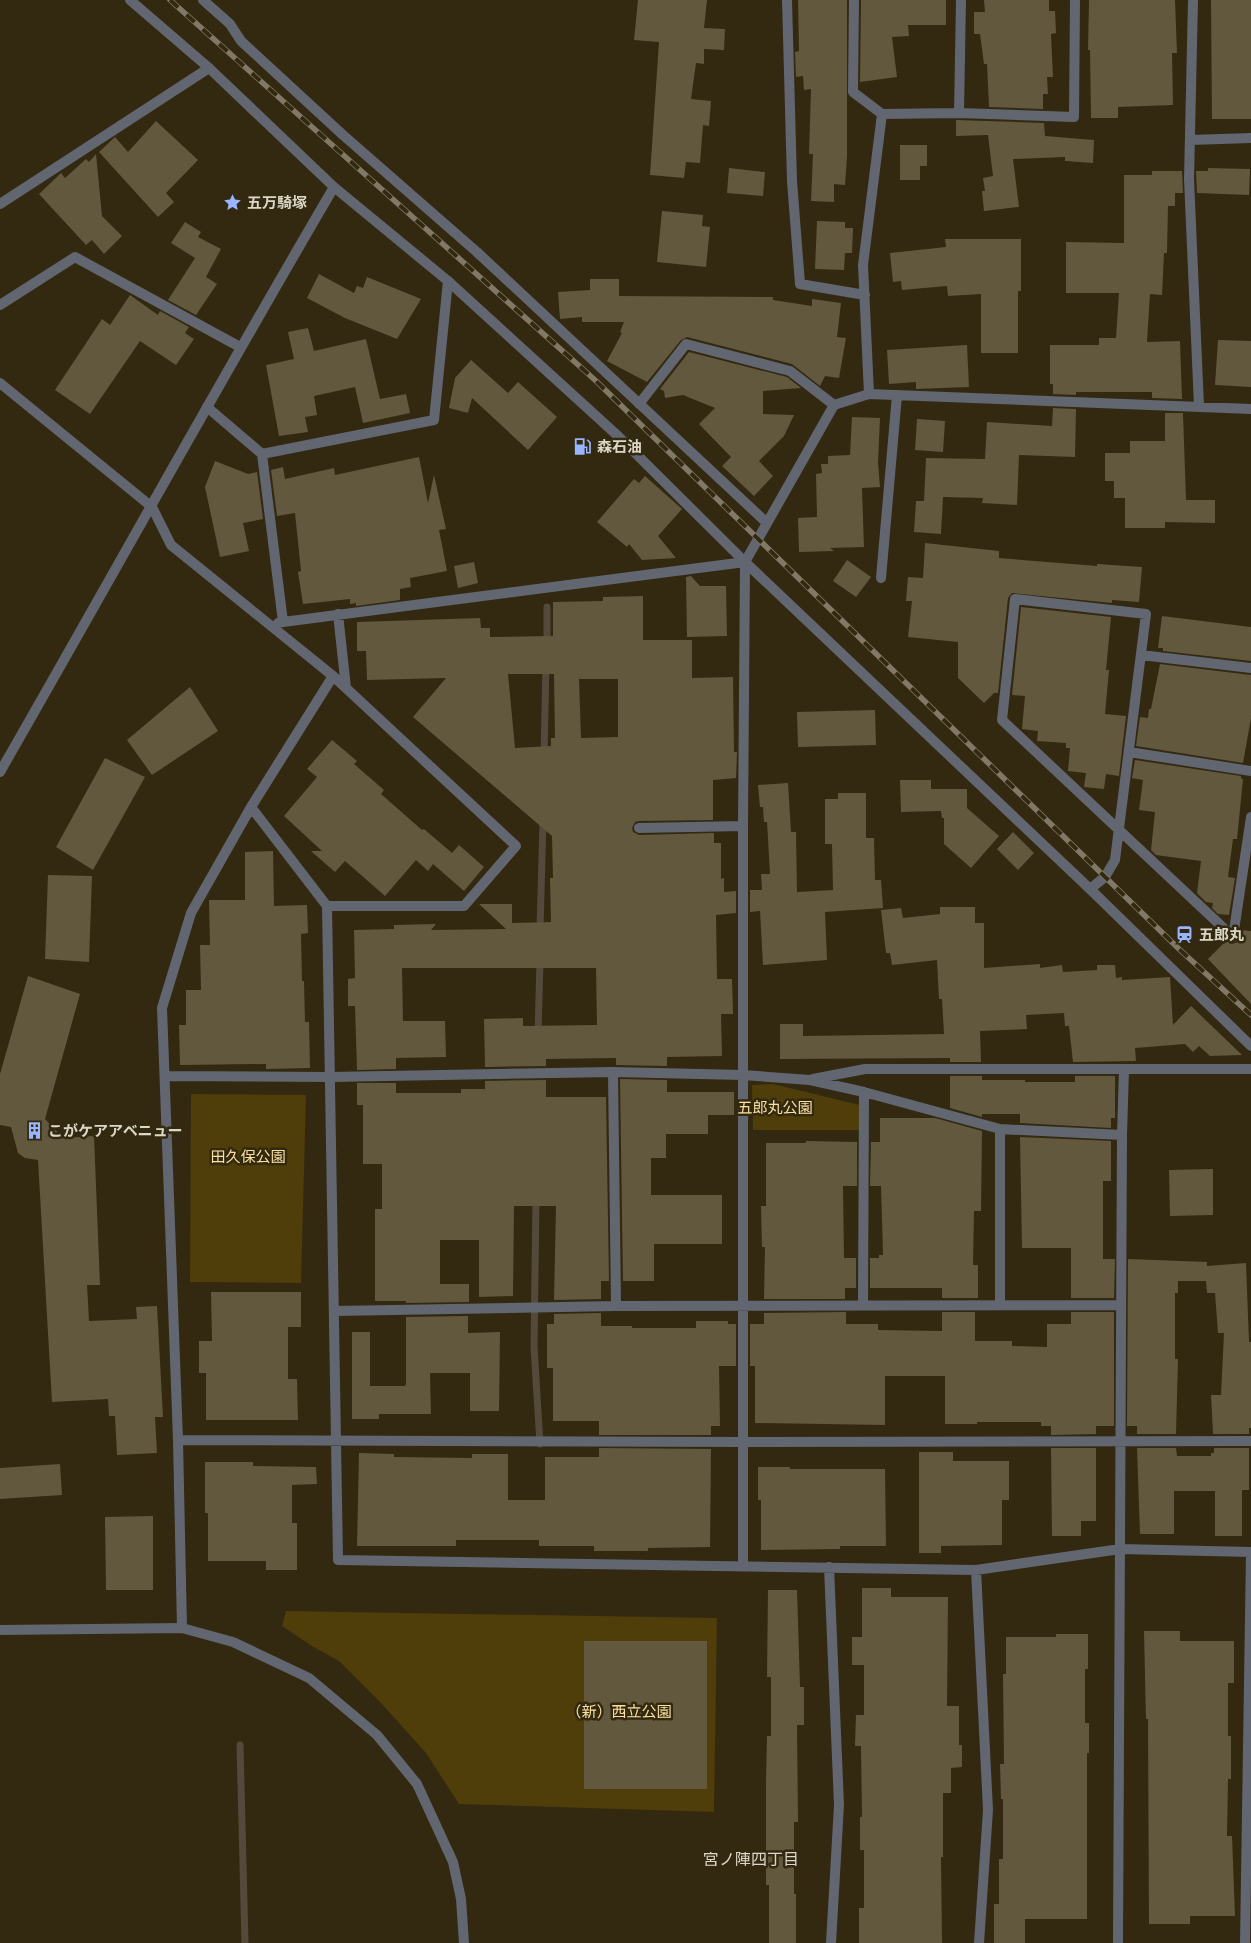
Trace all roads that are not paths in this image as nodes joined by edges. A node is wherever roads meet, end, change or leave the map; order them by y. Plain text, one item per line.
1 (130, 0) edge
2 (203, 0) edge
3 (787, 0) edge
4 (854, 0) edge
5 (961, 0) edge
6 (1075, 0) edge
7 (1193, 0) edge
8 (209, 68) junction
9 (959, 113) junction
10 (882, 114) junction
11 (1251, 138) edge
12 (1190, 140) junction
13 (334, 187) junction
14 (0, 204) edge
15 (448, 281) junction
16 (865, 295) junction
17 (0, 305) edge
18 (240, 347) junction
19 (0, 384) edge
20 (869, 394) junction
21 (897, 395) junction
22 (639, 404) junction
23 (834, 405) junction
24 (1198, 406) junction
25 (206, 407) junction
26 (1251, 409) edge
27 (262, 454) junction
28 (152, 507) junction
29 (767, 524) junction
30 (745, 562) junction
31 (881, 578) dead end
32 (338, 614) junction
33 (283, 622) junction
34 (267, 624) junction
35 (1141, 655) junction
36 (1251, 668) edge
37 (333, 676) junction
38 (346, 688) junction
39 (1129, 752) junction
40 (1251, 771) edge
41 (0, 772) edge
42 (251, 807) junction
43 (1251, 817) edge
44 (743, 826) junction
45 (639, 828) dead end
46 (1119, 831) junction
47 (1090, 889) junction
48 (328, 906) junction
49 (1251, 1046) edge
50 (1124, 1069) junction
51 (1251, 1069) edge
52 (613, 1072) junction
53 (743, 1075) junction
54 (165, 1076) junction
55 (330, 1077) junction
56 (810, 1080) junction
57 (864, 1092) junction
58 (1000, 1129) junction
59 (1122, 1135) junction
60 (1000, 1304) junction
61 (863, 1305) junction
62 (1121, 1305) junction
63 (616, 1306) junction
64 (743, 1306) junction
65 (334, 1311) junction
66 (178, 1440) junction
67 (336, 1440) junction
68 (1121, 1440) junction
69 (1251, 1440) edge
70 (743, 1442) junction
71 (1120, 1549) junction
72 (1251, 1552) edge
73 (743, 1566) junction
74 (829, 1567) junction
75 (976, 1570) junction
76 (182, 1628) junction
77 (0, 1630) edge
78 (1247, 1939) edge
79 (464, 1943) edge
80 (831, 1943) edge
81 (979, 1943) edge
82 (1118, 1943) edge

1 - 8 street
2 - 22 street
3 - 16 street
4 - 10 street
5 - 9 street
6 - 9 street
7 - 12 street
8 - 13 street
8 - 14 street
9 - 10 street
10 - 16 street
11 - 12 street
12 - 24 street
13 - 15 street
13 - 18 street
15 - 27 street
15 - 30 street
16 - 20 street
17 - 18 street
18 - 25 street
19 - 28 street
20 - 21 street
20 - 23 street
21 - 24 street
21 - 31 street
22 - 23 street
22 - 29 street
23 - 29 street
24 - 26 street
25 - 27 street
25 - 28 street
27 - 33 street
28 - 34 street
28 - 41 street
29 - 30 street
30 - 32 street
30 - 44 street
30 - 47 street
32 - 33 street
32 - 38 street
33 - 34 street
34 - 37 street
35 - 36 street
35 - 39 street
35 - 46 street
37 - 38 street
37 - 42 street
38 - 48 street
39 - 40 street
39 - 46 street
42 - 48 street
42 - 54 street
43 - 46 street
44 - 45 street
44 - 53 street
46 - 47 street
47 - 49 street
48 - 55 street
50 - 51 street
50 - 56 street
50 - 59 street
52 - 53 street
52 - 55 street
52 - 63 street
53 - 56 street
53 - 64 street
54 - 55 street
54 - 66 street
55 - 65 street
56 - 57 street
57 - 58 street
57 - 61 street
58 - 59 street
58 - 60 street
59 - 62 street
60 - 61 street
60 - 62 street
61 - 64 street
62 - 68 street
63 - 64 street
63 - 65 street
64 - 70 street
65 - 67 street
66 - 67 street
66 - 76 street
67 - 70 street
67 - 73 street
68 - 69 street
68 - 70 street
68 - 71 street
70 - 73 street
71 - 72 street
71 - 75 street
71 - 82 street
72 - 78 street
73 - 74 street
74 - 75 street
74 - 80 street
75 - 81 street
76 - 77 street
76 - 79 street

